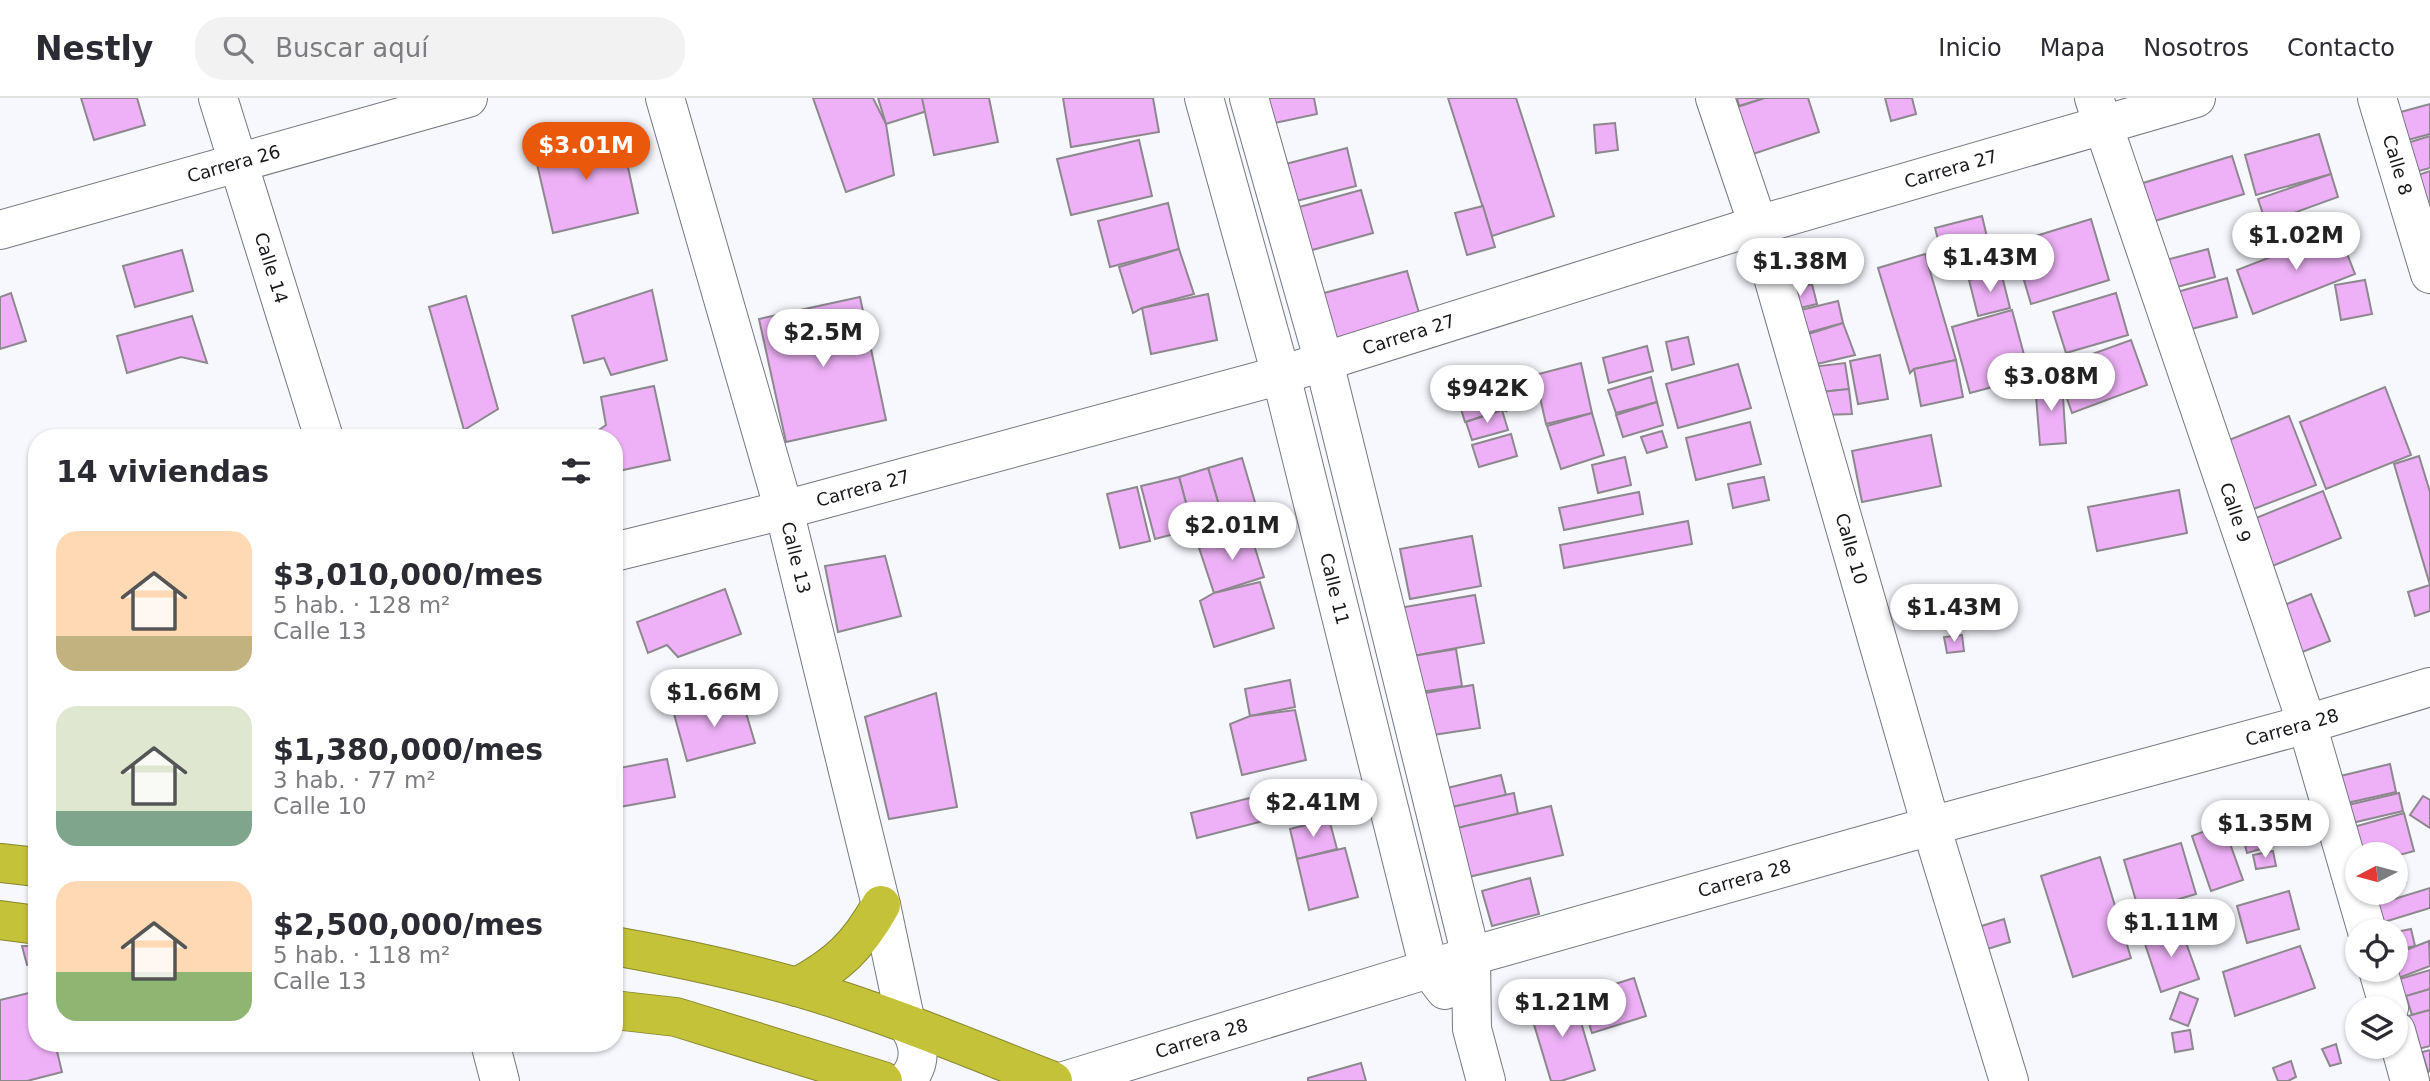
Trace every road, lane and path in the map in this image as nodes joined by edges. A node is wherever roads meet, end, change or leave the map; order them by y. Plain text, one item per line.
1 (218, 98) edge
2 (468, 98) edge
3 (665, 98) edge
4 (1204, 98) edge
5 (1249, 98) edge
6 (1715, 98) edge
7 (2196, 98) edge
8 (2377, 98) edge
9 (2099, 112) edge
10 (239, 163) junction
11 (1758, 225) junction
12 (0, 229) edge
13 (2430, 274) edge
14 (1324, 362) junction
15 (1281, 376) junction
16 (321, 429) edge
17 (784, 510) junction
18 (623, 550) edge
19 (2430, 687) edge
20 (2307, 724) junction
21 (1931, 825) junction
22 (0, 863) edge
23 (28, 866) edge
24 (881, 905) junction
25 (2364, 919) edge
26 (0, 920) edge
27 (28, 924) edge
28 (623, 948) edge
29 (1471, 956) junction
30 (1429, 969) junction
31 (797, 987) junction
32 (623, 1011) edge
33 (905, 1023) junction
34 (1472, 1029) junction
35 (492, 1052) edge
36 (2404, 1059) edge
37 (500, 1081) edge
38 (883, 1081) edge
39 (897, 1081) edge
40 (906, 1081) edge
41 (1053, 1081) edge
42 (1064, 1081) edge
43 (1486, 1081) edge
44 (2009, 1081) edge
45 (2410, 1081) edge

1 - 10 street, Calle 14
2 - 10 street, Carrera 26
3 - 17 street, Calle 13
4 - 15 street, Calle 11
5 - 14 street, Calle 11
6 - 11 street, Calle 10
7 - 9 street, Carrera 27
8 - 13 street, Calle 8
9 - 11 street, Carrera 27
9 - 20 street, Calle 9
10 - 12 street, Carrera 26
10 - 16 street, Calle 14
11 - 14 street, Carrera 27
11 - 21 street, Calle 10
14 - 15 street, Carrera 27
14 - 29 street, Calle 11
15 - 17 street, Carrera 27
15 - 30 street, Calle 11
17 - 18 street, Carrera 27
17 - 24 street, Calle 13
19 - 20 street, Carrera 28
20 - 21 street, Carrera 28
20 - 25 street, Calle 9
21 - 29 street, Carrera 28
21 - 44 street, Calle 10
22 - 23 highway
24 - 31 highway
24 - 33 street, Calle 13
26 - 27 highway
28 - 31 highway
29 - 30 street, Carrera 28
29 - 34 street, Calle 11
30 - 34 street, Calle 11
30 - 42 street, Carrera 28
31 - 33 highway
32 - 38 highway
33 - 39 street
33 - 40 street, Calle 13
33 - 41 highway
34 - 43 street, Calle 11
35 - 37 street
36 - 45 street

